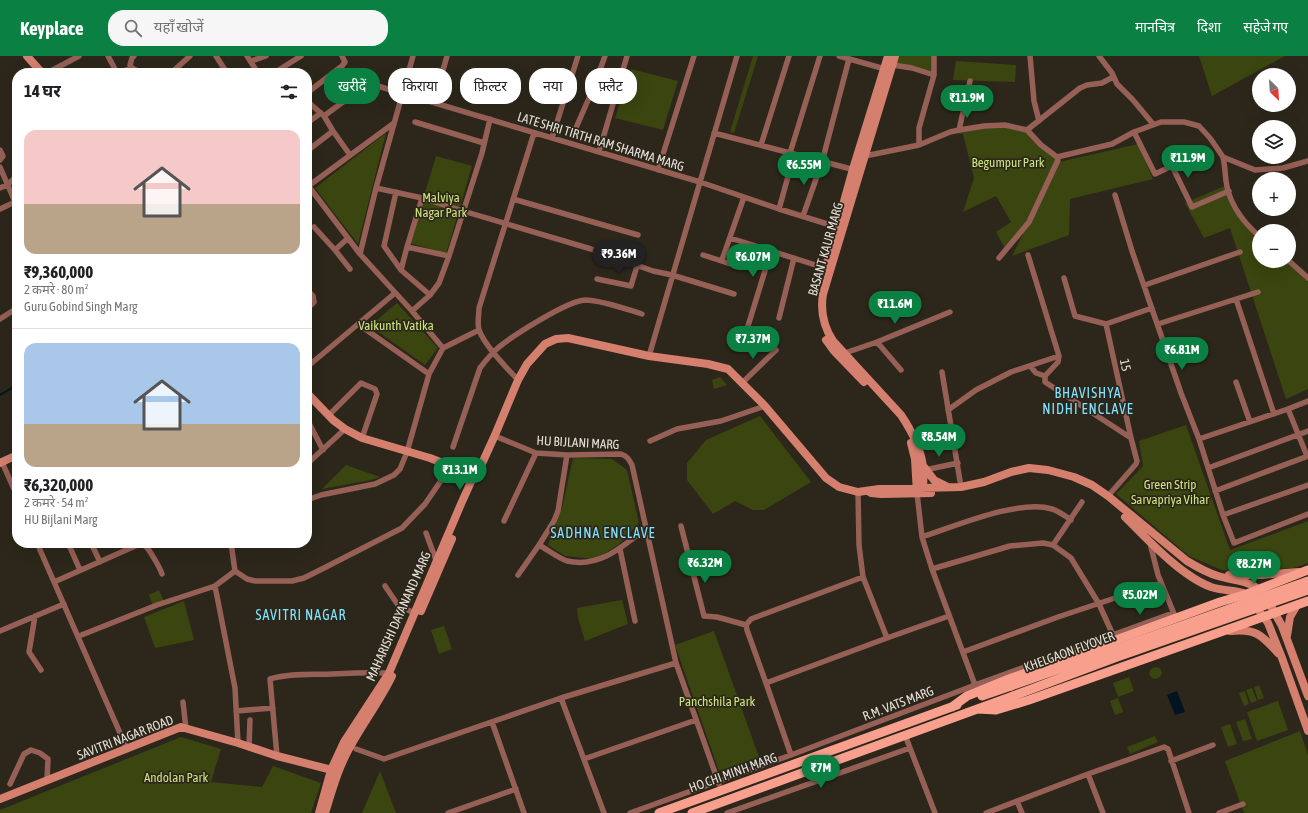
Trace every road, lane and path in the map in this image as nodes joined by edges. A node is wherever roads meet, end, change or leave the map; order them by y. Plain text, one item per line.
1 (27, 56) edge
2 (79, 56) edge
3 (108, 56) edge
4 (134, 56) edge
5 (190, 56) edge
6 (216, 56) edge
7 (266, 56) edge
8 (301, 56) edge
9 (342, 56) edge
10 (413, 56) edge
11 (447, 56) edge
12 (578, 56) edge
13 (605, 56) edge
14 (627, 56) edge
15 (694, 56) edge
16 (737, 56) edge
17 (789, 56) edge
18 (820, 56) edge
19 (839, 56) edge
20 (888, 56) edge
21 (895, 56) edge
22 (934, 56) edge
23 (1030, 56) edge
24 (1099, 56) edge
25 (249, 58) edge
26 (849, 59) junction
27 (893, 65) junction
28 (38, 68) edge
29 (56, 68) edge
30 (114, 68) edge
31 (132, 68) edge
32 (176, 68) edge
33 (224, 68) edge
34 (255, 68) edge
35 (282, 68) edge
36 (410, 68) edge
37 (444, 68) edge
38 (884, 69) junction
39 (934, 75) junction
40 (1114, 77) junction
41 (970, 82) dead end
42 (312, 89) edge
43 (338, 104) edge
44 (400, 104) edge
45 (441, 104) edge
46 (312, 106) edge
47 (322, 115) junction
48 (490, 119) junction
49 (312, 120) edge
50 (1039, 121) junction
51 (415, 122) dead end
52 (394, 123) junction
53 (1153, 124) junction
54 (575, 130) dead end
55 (959, 130) junction
56 (1027, 130) junction
57 (332, 131) junction
58 (1134, 132) junction
59 (534, 133) junction
60 (714, 133) junction
61 (552, 138) junction
62 (484, 143) junction
63 (761, 145) junction
64 (919, 146) junction
65 (312, 147) edge
66 (0, 150) edge
67 (599, 152) junction
68 (792, 154) junction
69 (350, 155) junction
70 (862, 155) junction
71 (1056, 157) junction
72 (1223, 157) junction
73 (0, 160) edge
74 (1308, 161) edge
75 (822, 162) junction
76 (0, 167) edge
77 (658, 170) junction
78 (857, 170) junction
79 (12, 180) edge
80 (312, 182) edge
81 (700, 182) junction
82 (7, 185) junction
83 (0, 188) edge
84 (376, 188) junction
85 (1229, 191) junction
86 (396, 192) junction
87 (312, 193) edge
88 (12, 194) edge
89 (1115, 195) dead end
90 (744, 197) junction
91 (422, 198) junction
92 (513, 200) junction
93 (12, 204) edge
94 (0, 209) edge
95 (779, 209) junction
96 (463, 211) junction
97 (803, 216) junction
98 (506, 224) junction
99 (314, 227) dead end
100 (837, 227) junction
101 (1252, 229) edge
102 (638, 235) dead end
103 (730, 238) junction
104 (347, 239) junction
105 (407, 247) junction
106 (334, 250) junction
107 (771, 251) junction
108 (1240, 252) dead end
109 (360, 254) junction
110 (703, 254) dead end
111 (1028, 255) dead end
112 (449, 256) junction
113 (794, 258) junction
114 (1000, 258) dead end
115 (722, 260) junction
116 (637, 266) junction
117 (740, 267) dead end
118 (1296, 267) edge
119 (825, 268) junction
120 (350, 269) dead end
121 (401, 270) junction
122 (672, 275) junction
123 (597, 278) dead end
124 (1064, 278) dead end
125 (1308, 278) edge
126 (1145, 285) junction
127 (1258, 292) dead end
128 (395, 293) junction
129 (734, 294) dead end
130 (312, 295) edge
131 (430, 295) junction
132 (1236, 299) junction
133 (312, 304) edge
134 (1152, 308) junction
135 (12, 311) edge
136 (412, 311) junction
137 (950, 312) dead end
138 (642, 314) dead end
139 (779, 318) dead end
140 (0, 319) edge
141 (358, 324) junction
142 (1106, 324) junction
143 (1158, 324) junction
144 (748, 326) dead end
145 (479, 330) junction
146 (877, 342) junction
147 (443, 348) junction
148 (776, 350) dead end
149 (493, 353) junction
150 (845, 353) junction
151 (649, 356) junction
152 (1059, 356) junction
153 (312, 363) edge
154 (1030, 366) junction
155 (901, 370) dead end
156 (942, 372) dead end
157 (429, 374) junction
158 (1045, 376) junction
159 (518, 380) junction
160 (1236, 382) dead end
161 (742, 383) junction
162 (312, 398) edge
163 (1308, 401) edge
164 (765, 406) junction
165 (1288, 409) junction
166 (948, 410) junction
167 (1274, 414) junction
168 (329, 415) junction
169 (1250, 422) junction
170 (312, 429) edge
171 (345, 429) junction
172 (1308, 431) edge
173 (1298, 434) junction
174 (495, 436) junction
175 (362, 438) junction
176 (1131, 438) junction
177 (1199, 439) junction
178 (650, 441) dead end
179 (453, 447) dead end
180 (323, 450) junction
181 (407, 452) junction
182 (536, 453) junction
183 (567, 455) junction
184 (1308, 456) edge
185 (12, 458) edge
186 (312, 460) edge
187 (1, 462) edge
188 (958, 462) junction
189 (451, 466) junction
190 (1208, 468) junction
191 (922, 469) junction
192 (477, 474) junction
193 (12, 482) edge
194 (1308, 485) edge
195 (950, 487) junction
196 (961, 487) junction
197 (905, 488) junction
198 (920, 490) junction
199 (1216, 491) junction
200 (858, 492) junction
201 (867, 492) junction
202 (312, 498) edge
203 (1107, 498) junction
204 (1082, 502) dead end
205 (1125, 513) junction
206 (1308, 514) edge
207 (1223, 515) junction
208 (1071, 520) junction
209 (504, 521) dead end
210 (681, 526) dead end
211 (645, 529) junction
212 (426, 533) dead end
213 (922, 537) junction
214 (1150, 542) junction
215 (539, 545) junction
216 (1053, 545) junction
217 (39, 548) edge
218 (70, 548) edge
219 (93, 548) edge
220 (131, 548) edge
221 (148, 548) edge
222 (232, 548) edge
223 (620, 549) junction
224 (436, 560) junction
225 (100, 562) junction
226 (932, 569) junction
227 (80, 570) junction
228 (235, 571) junction
229 (1305, 571) edge
230 (1207, 572) junction
231 (162, 574) dead end
232 (518, 575) dead end
233 (863, 577) junction
234 (1308, 581) edge
235 (54, 582) junction
236 (1160, 583) junction
237 (215, 586) junction
238 (385, 586) dead end
239 (1258, 589) junction
240 (1308, 590) edge
241 (1247, 594) junction
242 (1308, 601) edge
243 (64, 604) junction
244 (1099, 604) junction
245 (1297, 605) junction
246 (414, 613) junction
247 (1275, 614) junction
248 (35, 616) junction
249 (949, 616) junction
250 (1176, 616) junction
251 (1264, 617) junction
252 (635, 621) dead end
253 (746, 625) junction
254 (0, 631) edge
255 (1220, 632) junction
256 (1113, 635) junction
257 (79, 636) junction
258 (887, 638) junction
259 (1287, 638) junction
260 (1190, 643) junction
261 (963, 652) junction
262 (1282, 658) junction
263 (676, 663) junction
264 (41, 670) dead end
265 (388, 673) junction
266 (766, 683) junction
267 (975, 685) junction
268 (381, 692) junction
269 (1308, 696) edge
270 (562, 698) junction
271 (183, 702) dead end
272 (952, 707) junction
273 (273, 708) junction
274 (978, 709) junction
275 (236, 711) junction
276 (250, 720) dead end
277 (696, 720) junction
278 (492, 722) junction
279 (186, 729) junction
280 (1308, 730) edge
281 (905, 735) junction
282 (238, 743) junction
283 (1213, 745) dead end
284 (249, 747) junction
285 (910, 748) junction
286 (127, 749) junction
287 (356, 749) dead end
288 (791, 755) junction
289 (277, 756) junction
290 (584, 759) junction
291 (1171, 761) junction
292 (335, 770) junction
293 (1088, 774) junction
294 (47, 780) junction
295 (10, 784) dead end
296 (720, 786) junction
297 (516, 789) junction
298 (0, 799) edge
299 (1017, 801) junction
300 (1243, 804) dead end
301 (319, 813) edge
302 (325, 813) edge
303 (448, 813) edge
304 (524, 813) edge
305 (604, 813) edge
306 (630, 813) edge
307 (659, 813) edge
308 (692, 813) edge
309 (727, 813) edge
310 (935, 813) edge
311 (986, 813) edge
312 (1022, 813) edge
313 (1103, 813) edge
314 (1189, 813) edge
315 (1219, 813) edge

1 - 28 main road
2 - 29 street
3 - 30 street
4 - 31 street
5 - 32 street
6 - 33 street
7 - 25 street
8 - 35 street
9 - 42 street
10 - 36 street
11 - 37 street
12 - 61 street
13 - 54 street
14 - 67 street
15 - 77 street
16 - 60 street
17 - 63 street
18 - 68 street
19 - 26 street
20 - 38 main road, BASANT KAUR MARG
21 - 27 main road, BASANT KAUR MARG
22 - 39 street
23 - 50 street
24 - 40 street
25 - 34 street
26 - 38 street
26 - 75 street
27 - 39 street
27 - 70 main road, BASANT KAUR MARG
38 - 70 main road, BASANT KAUR MARG
39 - 64 street
40 - 50 street
40 - 53 street
41 - 55 street
43 - 47 street
44 - 52 street
45 - 48 street, LATE SHRI TIRTH RAM SHARMA MARG
46 - 47 street
47 - 49 street
47 - 57 street
48 - 59 street, LATE SHRI TIRTH RAM SHARMA MARG
48 - 62 street
50 - 56 street
51 - 62 street
52 - 69 street
52 - 84 street
53 - 58 street
53 - 72 street
55 - 56 street
55 - 64 street
56 - 71 street
57 - 65 street
57 - 69 street
58 - 71 street
58 - 85 street
59 - 61 street, LATE SHRI TIRTH RAM SHARMA MARG
59 - 92 street
60 - 63 street
60 - 81 street
61 - 67 street, LATE SHRI TIRTH RAM SHARMA MARG
62 - 96 street
63 - 68 street
64 - 70 street
66 - 73 street
67 - 77 street, LATE SHRI TIRTH RAM SHARMA MARG
68 - 75 street
68 - 95 street
69 - 80 street
70 - 78 main road, BASANT KAUR MARG
71 - 114 street
72 - 74 street
72 - 85 street
75 - 78 street
75 - 97 street
76 - 82 street
77 - 81 street, LATE SHRI TIRTH RAM SHARMA MARG
78 - 100 main road, BASANT KAUR MARG
78 - 150 main road, BASANT KAUR MARG
79 - 82 street
81 - 90 street, LATE SHRI TIRTH RAM SHARMA MARG
81 - 122 street
82 - 83 street
82 - 88 street
84 - 86 street
84 - 109 street
85 - 101 street
86 - 91 street
86 - 121 street
87 - 104 street
89 - 126 street
90 - 95 street, LATE SHRI TIRTH RAM SHARMA MARG
90 - 103 street
91 - 96 street
91 - 105 street
92 - 98 street
92 - 102 street
93 - 94 street
95 - 97 street, LATE SHRI TIRTH RAM SHARMA MARG
96 - 98 street
96 - 112 street
97 - 100 street, LATE SHRI TIRTH RAM SHARMA MARG
98 - 116 street
98 - 145 street
99 - 106 street
100 - 119 main road, BASANT KAUR MARG
103 - 107 street
103 - 115 street
104 - 106 street
104 - 109 street
105 - 112 street
105 - 121 street
106 - 120 street
107 - 113 street
107 - 144 street
108 - 126 street
109 - 128 street
110 - 115 street
111 - 152 street
112 - 131 street
113 - 119 street
113 - 139 street
115 - 117 street
116 - 122 street
116 - 123 street
118 - 125 street
119 - 191 main road, BASANT KAUR MARG
121 - 131 street
122 - 129 street
122 - 151 street
124 - 142 street
126 - 134 street
127 - 132 street
128 - 136 street
128 - 141 street
130 - 133 street
131 - 136 street
132 - 143 street
132 - 167 street
134 - 142 street
134 - 143 street
135 - 140 street
136 - 147 street
137 - 146 street
138 - 149 street
141 - 153 street
141 - 157 street
142 - 176 street, 15
143 - 177 street
145 - 147 street
145 - 149 street
146 - 150 street
146 - 155 street
147 - 157 street
148 - 161 street
149 - 159 street
149 - 179 street
150 - 191 main road, BASANT KAUR MARG
151 - 159 main road, MAHARISHI DAYANAND MARG
151 - 161 main road, MAHARISHI DAYANAND MARG
152 - 154 street
152 - 158 street
154 - 158 street
154 - 166 street
156 - 166 street
157 - 181 street
158 - 176 street
159 - 174 main road, MAHARISHI DAYANAND MARG
160 - 169 street
161 - 164 main road, MAHARISHI DAYANAND MARG
162 - 168 main road
163 - 165 street
164 - 178 street
164 - 200 main road, MAHARISHI DAYANAND MARG
165 - 167 street
165 - 173 street
166 - 188 street
167 - 169 street
168 - 171 main road
168 - 175 street
169 - 177 street
170 - 180 street
171 - 175 main road
171 - 180 street
172 - 173 street
173 - 184 street
173 - 190 street
174 - 182 street, HU BIJLANI MARG
174 - 192 main road, MAHARISHI DAYANAND MARG
175 - 181 main road
176 - 203 street, 15
177 - 190 street
180 - 186 street
181 - 189 main road
181 - 202 street
182 - 183 street, HU BIJLANI MARG
182 - 209 street
183 - 211 street, HU BIJLANI MARG
183 - 215 street
184 - 199 street
185 - 187 main road
187 - 193 street
188 - 191 street
188 - 196 street
189 - 192 main road
189 - 228 street
190 - 199 street
191 - 195 main road
191 - 197 main road
191 - 198 main road, BASANT KAUR MARG
192 - 224 main road, MAHARISHI DAYANAND MARG
192 - 268 main road, MAHARISHI DAYANAND MARG
194 - 207 street
195 - 196 main road, MAHARISHI DAYANAND MARG
195 - 198 main road, MAHARISHI DAYANAND MARG
196 - 203 main road, MAHARISHI DAYANAND MARG
197 - 198 main road, MAHARISHI DAYANAND MARG
197 - 201 main road, MAHARISHI DAYANAND MARG
198 - 201 main road, MAHARISHI DAYANAND MARG
198 - 203 main road, MAHARISHI DAYANAND MARG
198 - 213 street
199 - 207 street
200 - 201 main road, MAHARISHI DAYANAND MARG
200 - 233 street
203 - 205 main road
204 - 208 street
205 - 214 main road
205 - 230 main road
206 - 207 street
208 - 213 street
208 - 216 street
210 - 253 street
211 - 223 street
211 - 263 street, HU BIJLANI MARG
212 - 224 street
213 - 226 street
214 - 236 street
214 - 241 main road
215 - 223 street
215 - 232 street
216 - 226 street
216 - 244 street
217 - 235 street
218 - 227 street
219 - 225 street
220 - 225 street
221 - 231 street
222 - 228 street
223 - 252 street
224 - 246 main road, MAHARISHI DAYANAND MARG
225 - 227 street
226 - 249 street
227 - 235 street
228 - 237 street
229 - 230 main road
229 - 239 main road
230 - 239 main road
233 - 253 street
233 - 258 street
234 - 272 main road, KHELGAON FLYOVER, bridge
235 - 243 street
236 - 244 street
236 - 250 street
237 - 257 street
237 - 275 street
238 - 246 street
239 - 241 main road
239 - 247 main road
240 - 274 main road, KHELGAON FLYOVER, bridge
241 - 250 main road
241 - 251 main road
242 - 245 main road
243 - 248 street
243 - 257 street
244 - 256 street
244 - 261 street
245 - 247 main road
245 - 259 main road
246 - 265 main road, MAHARISHI DAYANAND MARG
247 - 251 main road
247 - 259 main road
248 - 254 street
248 - 264 street
249 - 258 street
249 - 261 street
250 - 256 street, R.M. VATS MARG
250 - 260 main road
250 - 272 main road
251 - 255 main road
251 - 262 main road
253 - 266 street
255 - 260 main road
255 - 262 main road
256 - 267 street, R.M. VATS MARG
257 - 286 street
258 - 266 street
259 - 269 main road
260 - 274 main road
261 - 267 street
262 - 280 main road
263 - 270 street
263 - 277 street, HU BIJLANI MARG
265 - 268 main road, MAHARISHI DAYANAND MARG
265 - 273 street
266 - 288 street
267 - 288 street, R.M. VATS MARG
268 - 292 main road, MAHARISHI DAYANAND MARG
270 - 278 street
270 - 290 street
271 - 279 street
272 - 296 main road, HO CHI MINH MARG
273 - 275 street
273 - 289 street
274 - 281 main road, HO CHI MINH MARG
275 - 282 street
276 - 284 street
277 - 290 street
277 - 296 street, HU BIJLANI MARG
278 - 287 street
278 - 297 street
279 - 282 main road, SAVITRI NAGAR ROAD
279 - 286 main road, SAVITRI NAGAR ROAD
281 - 285 street
281 - 308 main road, HO CHI MINH MARG
282 - 284 main road, SAVITRI NAGAR ROAD
283 - 291 street
284 - 289 main road, SAVITRI NAGAR ROAD
285 - 309 street
285 - 310 street
286 - 294 main road, SAVITRI NAGAR ROAD
288 - 296 street, R.M. VATS MARG
289 - 292 main road, SAVITRI NAGAR ROAD
290 - 305 street
291 - 293 street
291 - 314 street
292 - 301 main road, MAHARISHI DAYANAND MARG
292 - 302 main road, MAHARISHI DAYANAND MARG
293 - 299 street
293 - 313 street
294 - 295 street
294 - 298 main road, SAVITRI NAGAR ROAD
296 - 306 street, R.M. VATS MARG
296 - 307 main road, HO CHI MINH MARG
297 - 303 street
297 - 304 street
299 - 311 street
299 - 312 street
300 - 315 street

